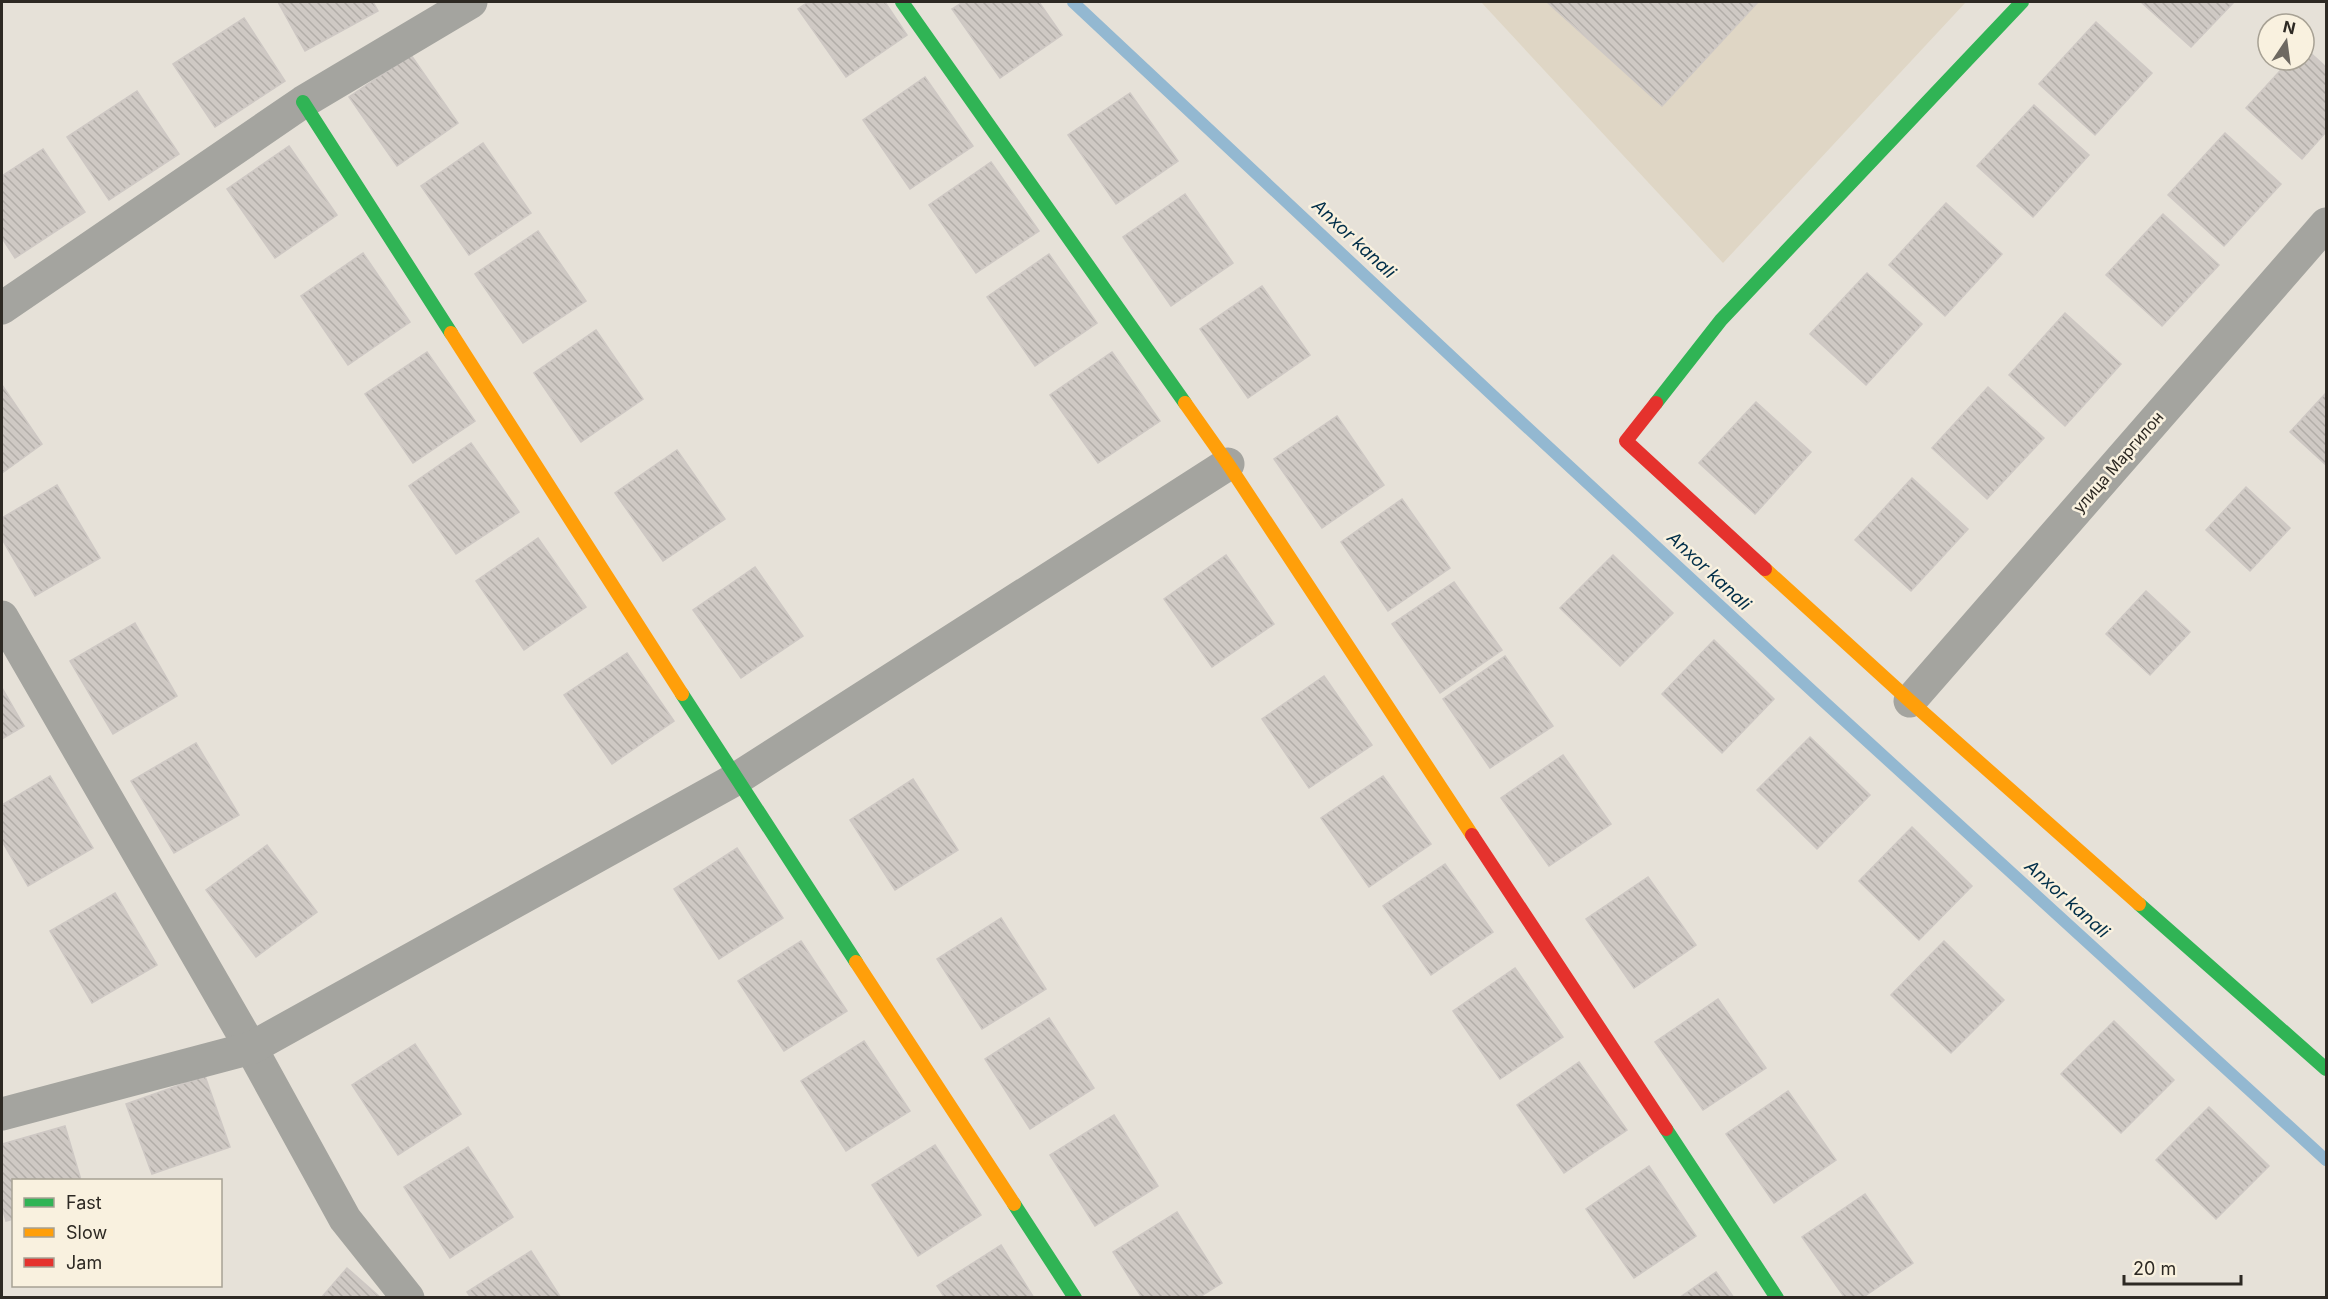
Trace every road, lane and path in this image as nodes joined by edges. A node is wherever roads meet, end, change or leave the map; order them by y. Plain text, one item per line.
1 (471, 2) edge
2 (902, 2) edge
3 (2022, 2) edge
4 (303, 102) junction
5 (2326, 224) edge
6 (2, 308) edge
7 (1228, 464) junction
8 (2, 617) edge
9 (1910, 701) junction
10 (736, 779) junction
11 (251, 1048) junction
12 (2325, 1066) edge
13 (2, 1114) edge
14 (408, 1298) edge
15 (1075, 1298) edge
16 (1777, 1298) edge

1 - 4 street
2 - 7 street
3 - 9 street
4 - 6 street
4 - 10 street
5 - 9 street, улица Маргилон
7 - 10 street
7 - 16 street
8 - 11 street
9 - 12 street
10 - 11 street
10 - 15 street
11 - 13 street
11 - 14 street

